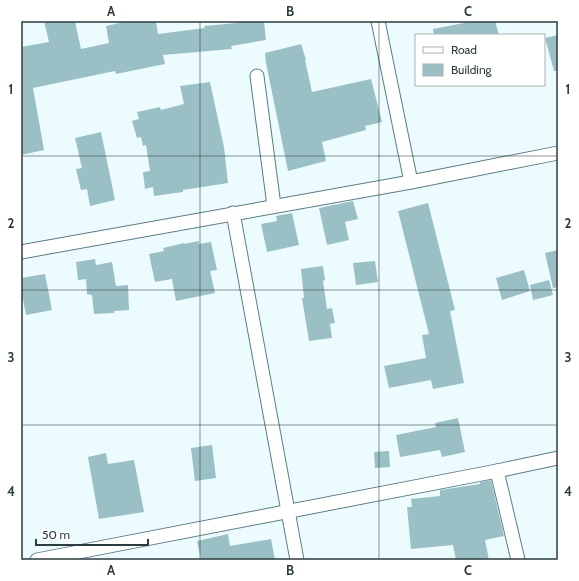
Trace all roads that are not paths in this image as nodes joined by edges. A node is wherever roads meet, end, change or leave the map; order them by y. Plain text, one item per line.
1 (378, 21) edge
2 (257, 76) dead end
3 (558, 153) edge
4 (411, 182) junction
5 (274, 206) junction
6 (233, 213) junction
7 (21, 252) edge
8 (558, 458) edge
9 (497, 471) junction
10 (288, 511) junction
11 (37, 560) edge
12 (297, 560) edge
13 (518, 560) edge

1 - 4 street
2 - 5 street
3 - 4 street
4 - 5 street
5 - 6 street
6 - 7 street
6 - 10 street
8 - 9 street
9 - 10 street
9 - 13 street
10 - 11 street
10 - 12 street

